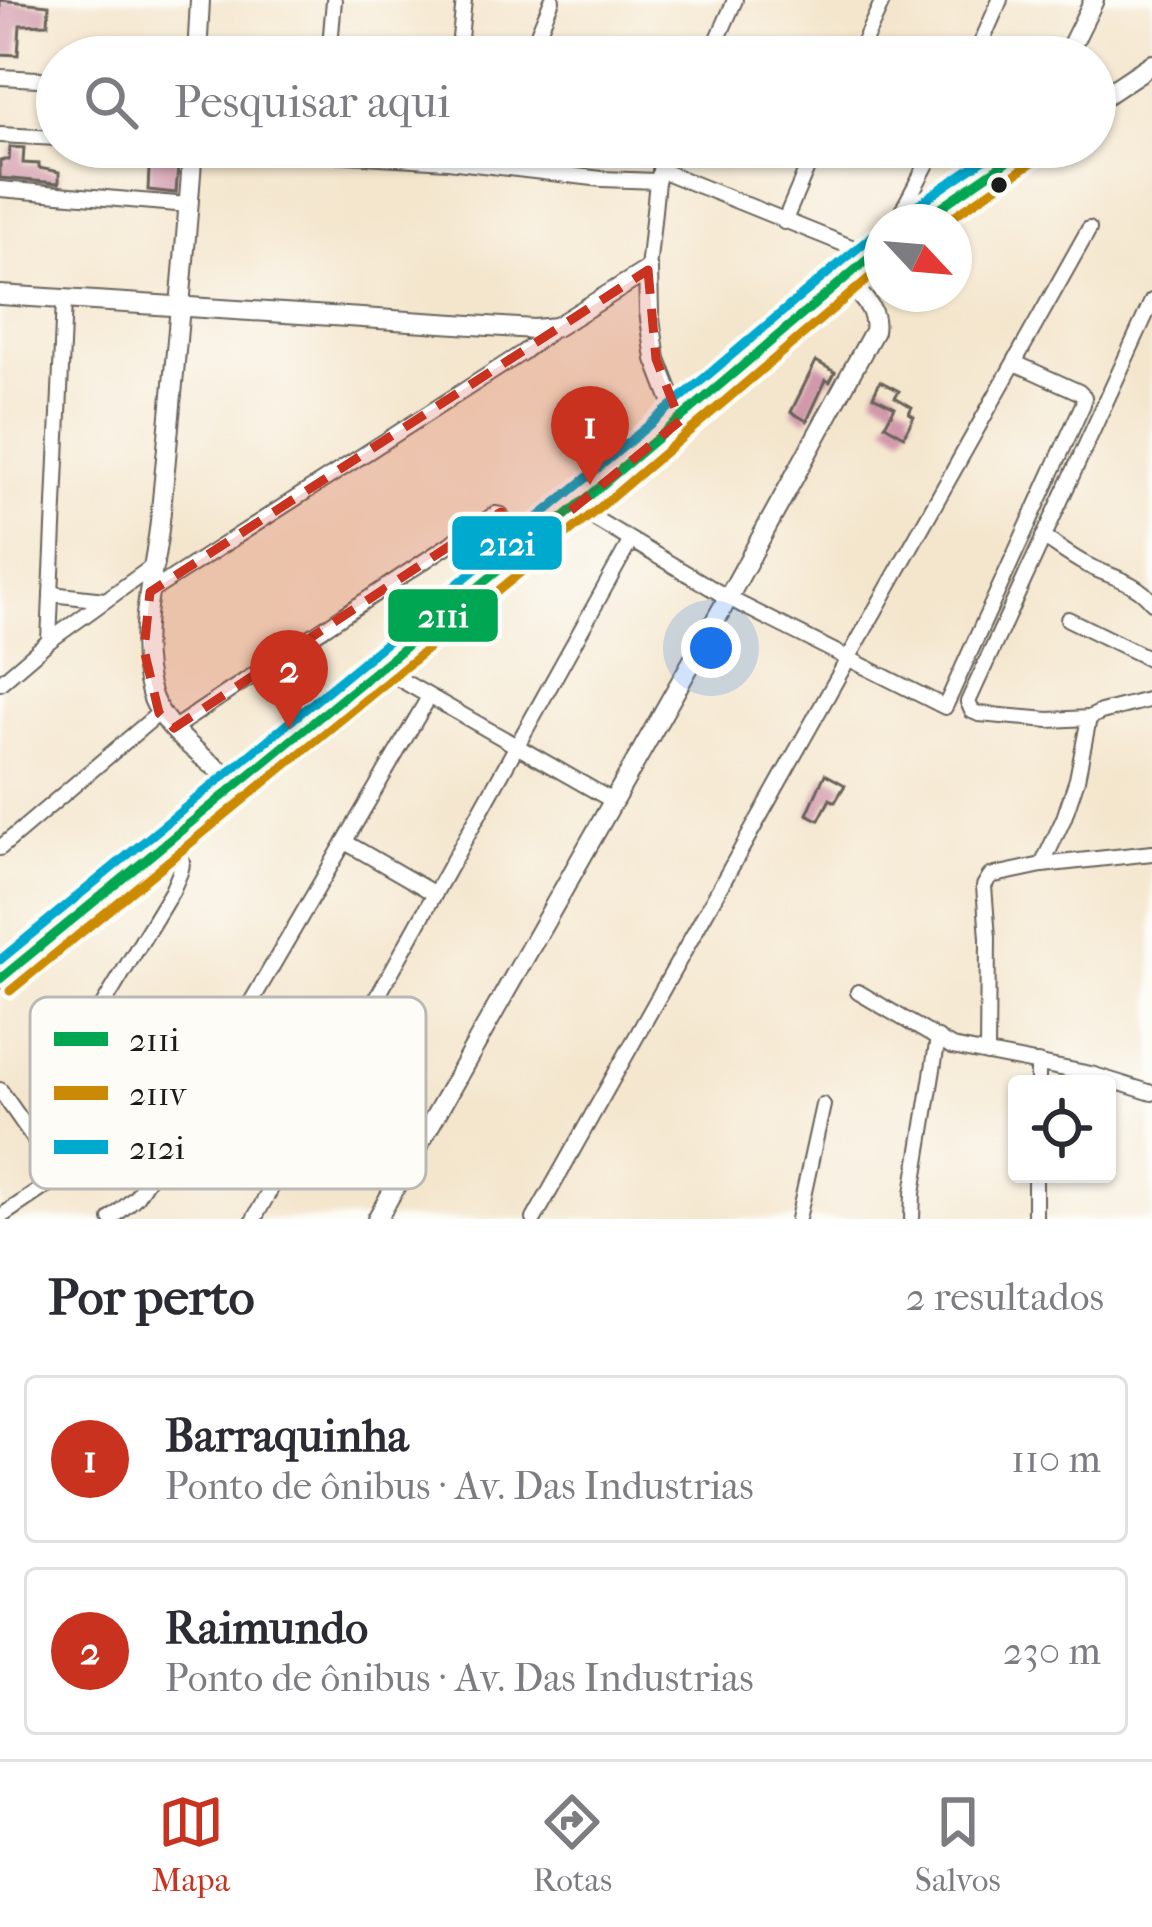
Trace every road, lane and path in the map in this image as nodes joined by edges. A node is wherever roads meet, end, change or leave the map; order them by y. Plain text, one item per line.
1 (200, 0) edge
2 (334, 0) edge
3 (464, 0) edge
4 (552, 0) edge
5 (736, 0) edge
6 (883, 0) edge
7 (1000, 0) edge
8 (1094, 0) edge
9 (198, 36) edge
10 (331, 36) edge
11 (460, 36) edge
12 (537, 36) edge
13 (720, 36) edge
14 (867, 36) edge
15 (984, 36) edge
16 (1076, 36) edge
17 (1152, 64) edge
18 (0, 77) edge
19 (36, 79) edge
20 (1116, 89) edge
21 (0, 135) edge
22 (36, 137) edge
23 (191, 168) edge
24 (500, 168) edge
25 (661, 168) edge
26 (807, 168) edge
27 (925, 168) edge
28 (996, 168) edge
29 (658, 176) junction
30 (0, 189) edge
31 (906, 204) edge
32 (944, 204) edge
33 (188, 205) junction
34 (784, 222) junction
35 (1090, 229) dead end
36 (864, 247) edge
37 (864, 262) edge
38 (648, 270) junction
39 (845, 278) junction
40 (0, 296) edge
41 (64, 299) junction
42 (1152, 301) edge
43 (181, 305) junction
44 (556, 327) junction
45 (1015, 363) junction
46 (680, 421) junction
47 (574, 507) junction
48 (1043, 538) junction
49 (630, 542) junction
50 (519, 553) junction
51 (156, 564) junction
52 (150, 592) junction
53 (51, 594) junction
54 (728, 598) junction
55 (105, 600) junction
56 (1152, 602) edge
57 (1068, 620) dead end
58 (49, 641) junction
59 (849, 660) junction
60 (1152, 660) edge
61 (378, 667) junction
62 (0, 683) edge
63 (429, 697) junction
64 (1152, 699) edge
65 (159, 713) junction
66 (1089, 718) junction
67 (174, 728) junction
68 (517, 746) junction
69 (239, 783) junction
70 (613, 801) junction
71 (170, 839) junction
72 (345, 842) junction
73 (0, 848) edge
74 (1152, 853) edge
75 (1042, 866) junction
76 (435, 894) junction
77 (0, 979) edge
78 (858, 992) dead end
79 (108, 997) edge
80 (254, 997) edge
81 (378, 997) edge
82 (938, 1038) junction
83 (987, 1054) junction
84 (1038, 1063) junction
85 (1038, 1075) edge
86 (0, 1090) edge
87 (1152, 1093) edge
88 (823, 1105) dead end
89 (29, 1128) edge
90 (426, 1132) edge
91 (1035, 1183) edge
92 (42, 1189) edge
93 (141, 1189) edge
94 (271, 1189) edge
95 (394, 1189) edge
96 (0, 1217) edge
97 (112, 1219) edge
98 (254, 1219) edge
99 (377, 1219) edge
100 (534, 1219) edge
101 (798, 1219) edge
102 (912, 1219) edge
103 (1035, 1219) edge

1 - 9 street
2 - 10 street
3 - 11 street
4 - 12 street
5 - 13 street
6 - 14 street
7 - 15 street
8 - 16 street
17 - 20 street
18 - 19 street
21 - 22 street
23 - 33 street
24 - 29 street
25 - 29 street
26 - 34 street
27 - 31 street
28 - 32 street
29 - 34 street
29 - 38 street
30 - 33 street
33 - 43 street
34 - 36 street
35 - 45 street
37 - 39 street
38 - 44 street
38 - 46 street
39 - 46 street
39 - 54 street
40 - 41 street
41 - 43 street
41 - 53 street
42 - 48 street
43 - 44 street
43 - 51 street
44 - 52 street
45 - 59 street
45 - 59 street
46 - 47 street
47 - 49 street
47 - 50 street
48 - 56 street
48 - 66 street
49 - 54 street
49 - 68 street
50 - 61 street
50 - 67 street
51 - 52 street
51 - 55 street
52 - 65 street
53 - 55 street
53 - 58 street
54 - 59 street
54 - 70 street
55 - 58 street
57 - 60 street
58 - 62 street
59 - 100 street
61 - 63 street
61 - 69 street
63 - 68 street
63 - 72 street
64 - 66 street
65 - 67 street
65 - 73 street
66 - 75 street
67 - 69 street
68 - 70 street
68 - 76 street
69 - 71 street
70 - 90 street
71 - 77 street
71 - 79 street
72 - 76 street
72 - 80 street
74 - 75 street
75 - 83 street
76 - 81 street
78 - 82 street
82 - 83 street
82 - 102 street
83 - 84 street
84 - 85 street
84 - 87 street
86 - 89 street
88 - 101 street
91 - 103 street
92 - 96 street
93 - 97 street
94 - 98 street
95 - 99 street

